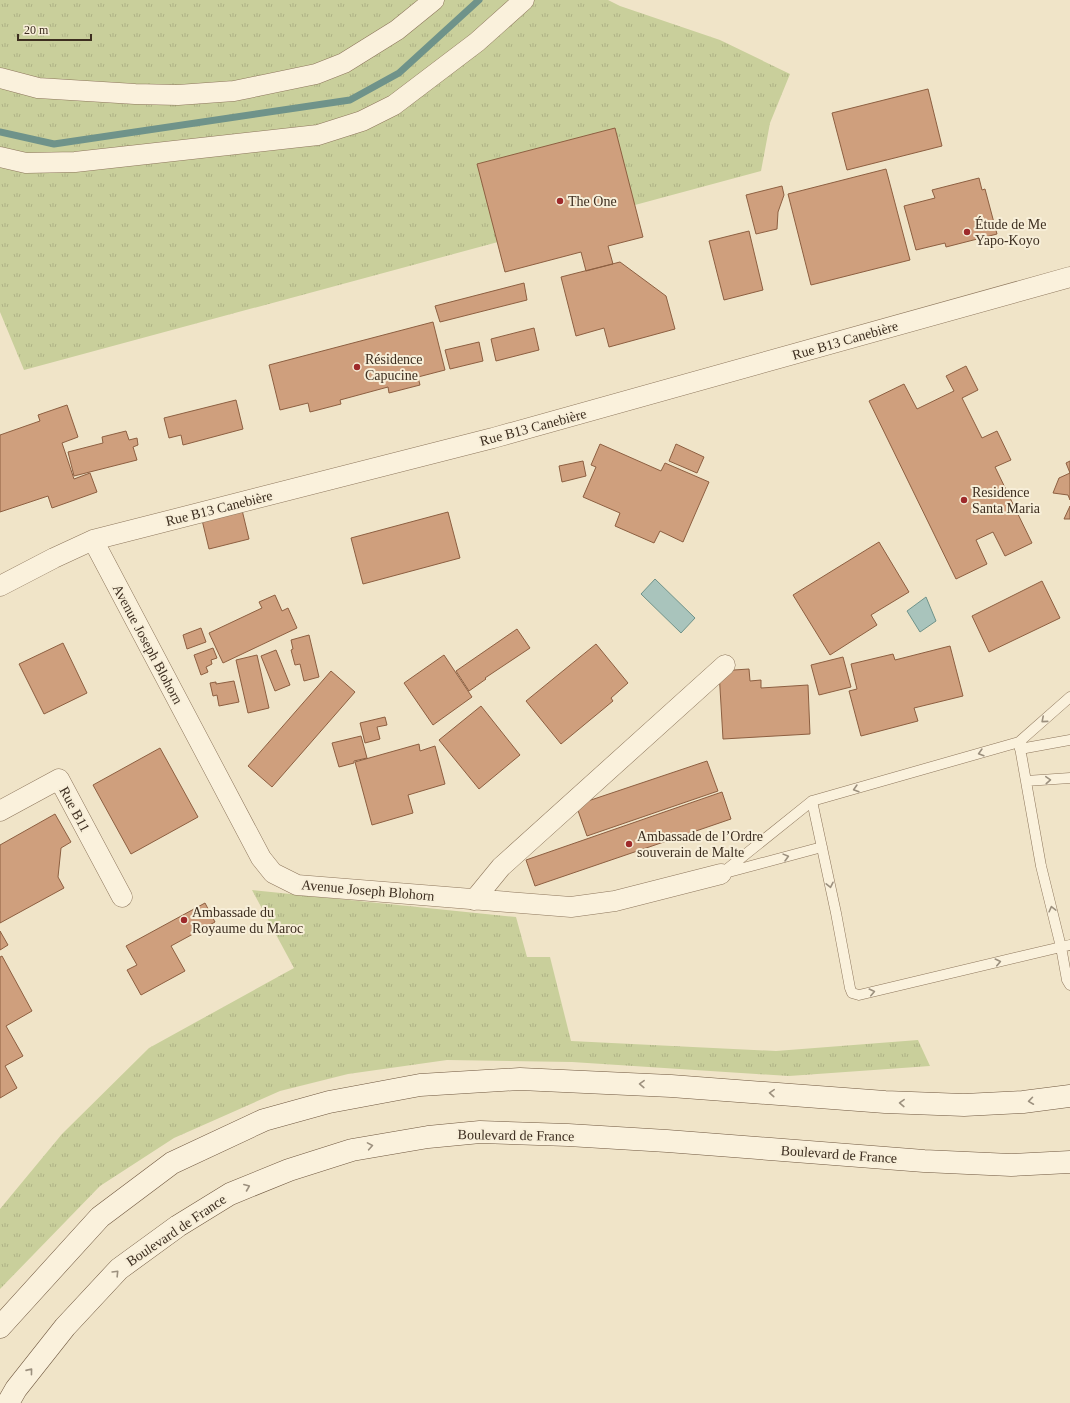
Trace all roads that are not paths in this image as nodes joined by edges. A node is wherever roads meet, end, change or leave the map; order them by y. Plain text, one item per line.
1 (434, 0) edge
2 (524, 0) edge
3 (0, 78) edge
4 (0, 157) edge
5 (1070, 277) edge
6 (93, 540) junction
7 (0, 586) edge
8 (724, 665) dead end
9 (1070, 697) edge
10 (1070, 740) edge
11 (1019, 746) junction
12 (1070, 778) edge
13 (1026, 781) junction
14 (812, 801) junction
15 (0, 811) edge
16 (822, 847) junction
17 (721, 874) junction
18 (122, 898) dead end
19 (474, 900) junction
20 (1065, 946) edge
21 (1070, 985) edge
22 (1070, 1096) edge
23 (1070, 1162) edge
24 (0, 1327) edge
25 (8, 1403) edge

1 - 3 street
2 - 4 street
5 - 6 street, Rue B13 Canebière
6 - 7 street, Rue B13 Canebière
6 - 19 street, Avenue Joseph Blohorn
8 - 19 street
9 -> 11 lane
10 - 11 lane
11 - 13 lane
11 -> 14 lane
13 -> 12 lane
20 -> 13 lane
14 - 16 lane
14 - 17 lane
15 - 18 street, Rue B11
17 -> 16 lane
16 -> 20 lane
17 - 19 street, Avenue Joseph Blohorn
20 - 21 lane
22 -> 24 main road
25 -> 23 main road, Boulevard de France

